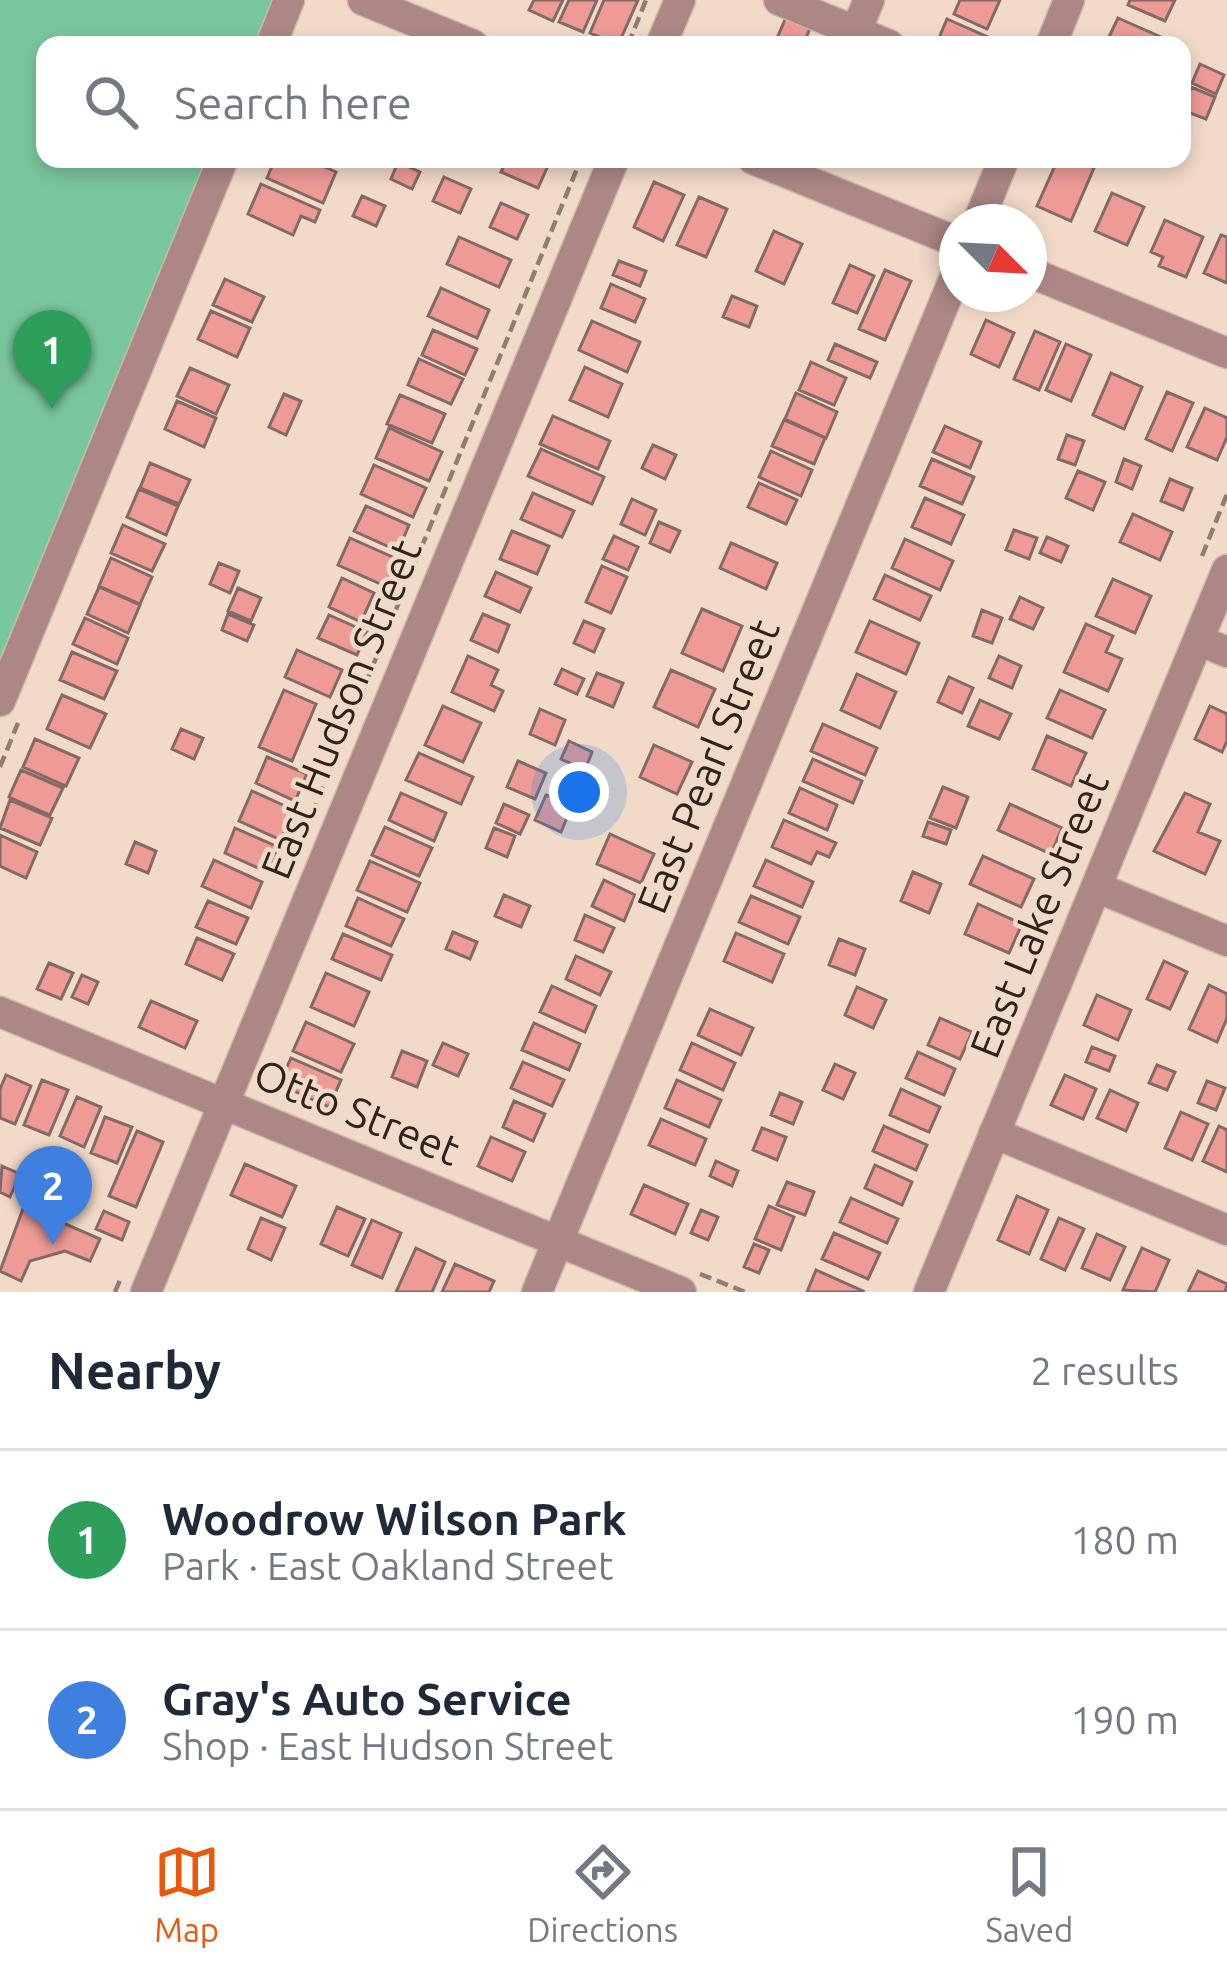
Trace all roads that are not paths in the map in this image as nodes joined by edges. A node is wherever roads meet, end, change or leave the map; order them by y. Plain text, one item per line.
1 (289, 0) edge
2 (363, 0) edge
3 (680, 0) edge
4 (779, 0) edge
5 (869, 0) edge
6 (1070, 0) edge
7 (856, 32) junction
8 (275, 36) edge
9 (451, 36) edge
10 (665, 36) edge
11 (866, 36) edge
12 (1055, 36) edge
13 (220, 168) edge
14 (610, 168) edge
15 (774, 168) edge
16 (1000, 168) edge
17 (985, 204) edge
18 (939, 235) edge
19 (1047, 279) edge
20 (941, 312) edge
21 (1227, 353) edge
22 (1227, 570) edge
23 (1213, 646) edge
24 (0, 701) edge
25 (1096, 887) junction
26 (1227, 941) edge
27 (0, 1012) edge
28 (224, 1103) junction
29 (994, 1133) junction
30 (1227, 1230) edge
31 (558, 1241) junction
32 (135, 1281) edge
33 (537, 1292) edge
34 (681, 1292) edge
35 (928, 1292) edge

1 - 8 street
2 - 9 street
3 - 10 street
4 - 7 street
5 - 7 street
6 - 12 street
7 - 11 street
13 - 24 street
14 - 28 street, East Hudson Street
15 - 18 street
16 - 17 street
19 - 21 street
20 - 31 street, East Pearl Street
22 - 23 street, East Lake Street
23 - 25 street, East Lake Street
25 - 26 street
25 - 29 street, East Lake Street
27 - 28 street, Otto Street
28 - 31 street, Otto Street
28 - 32 street, East Hudson Street
29 - 30 street
29 - 35 street, East Lake Street
31 - 33 street, East Pearl Street
31 - 34 street, Otto Street

